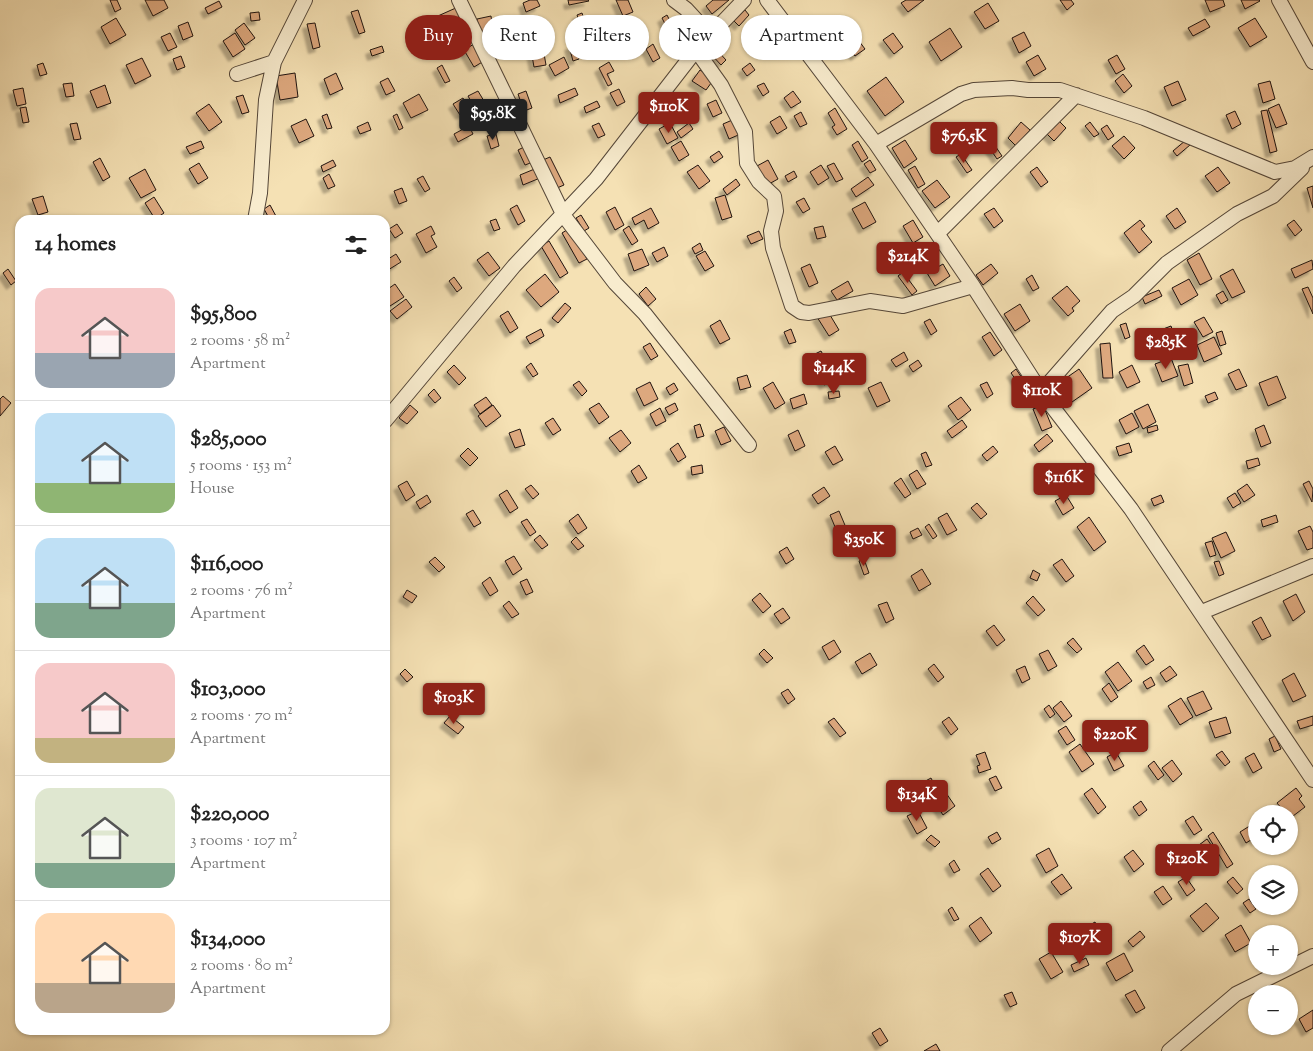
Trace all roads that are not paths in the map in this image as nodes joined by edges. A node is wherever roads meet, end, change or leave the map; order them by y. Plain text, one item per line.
1 (305, 0) edge
2 (459, 0) edge
3 (674, 0) edge
4 (744, 0) edge
5 (767, 0) edge
6 (1279, 0) edge
7 (691, 15) edge
8 (730, 15) edge
9 (688, 60) edge
10 (703, 60) edge
11 (274, 62) junction
12 (1313, 62) edge
13 (237, 74) dead end
14 (1076, 95) junction
15 (876, 144) junction
16 (1312, 158) edge
17 (256, 215) edge
18 (564, 216) junction
19 (938, 233) junction
20 (973, 286) junction
21 (1040, 392) junction
22 (390, 415) edge
23 (748, 445) dead end
24 (1313, 566) edge
25 (1202, 612) junction
26 (1313, 780) edge
27 (1313, 956) edge
28 (1169, 1051) edge

1 - 11 street
2 - 18 street
3 - 7 street
4 - 8 street
5 - 15 street
6 - 12 street
9 - 18 street
10 - 20 street
11 - 13 street
11 - 17 street
14 - 15 street
14 - 16 street
14 - 19 street
15 - 19 street
16 - 21 street
18 - 22 street
18 - 23 street
19 - 20 street
20 - 21 street
21 - 25 street
24 - 25 street
25 - 26 street
27 - 28 street

